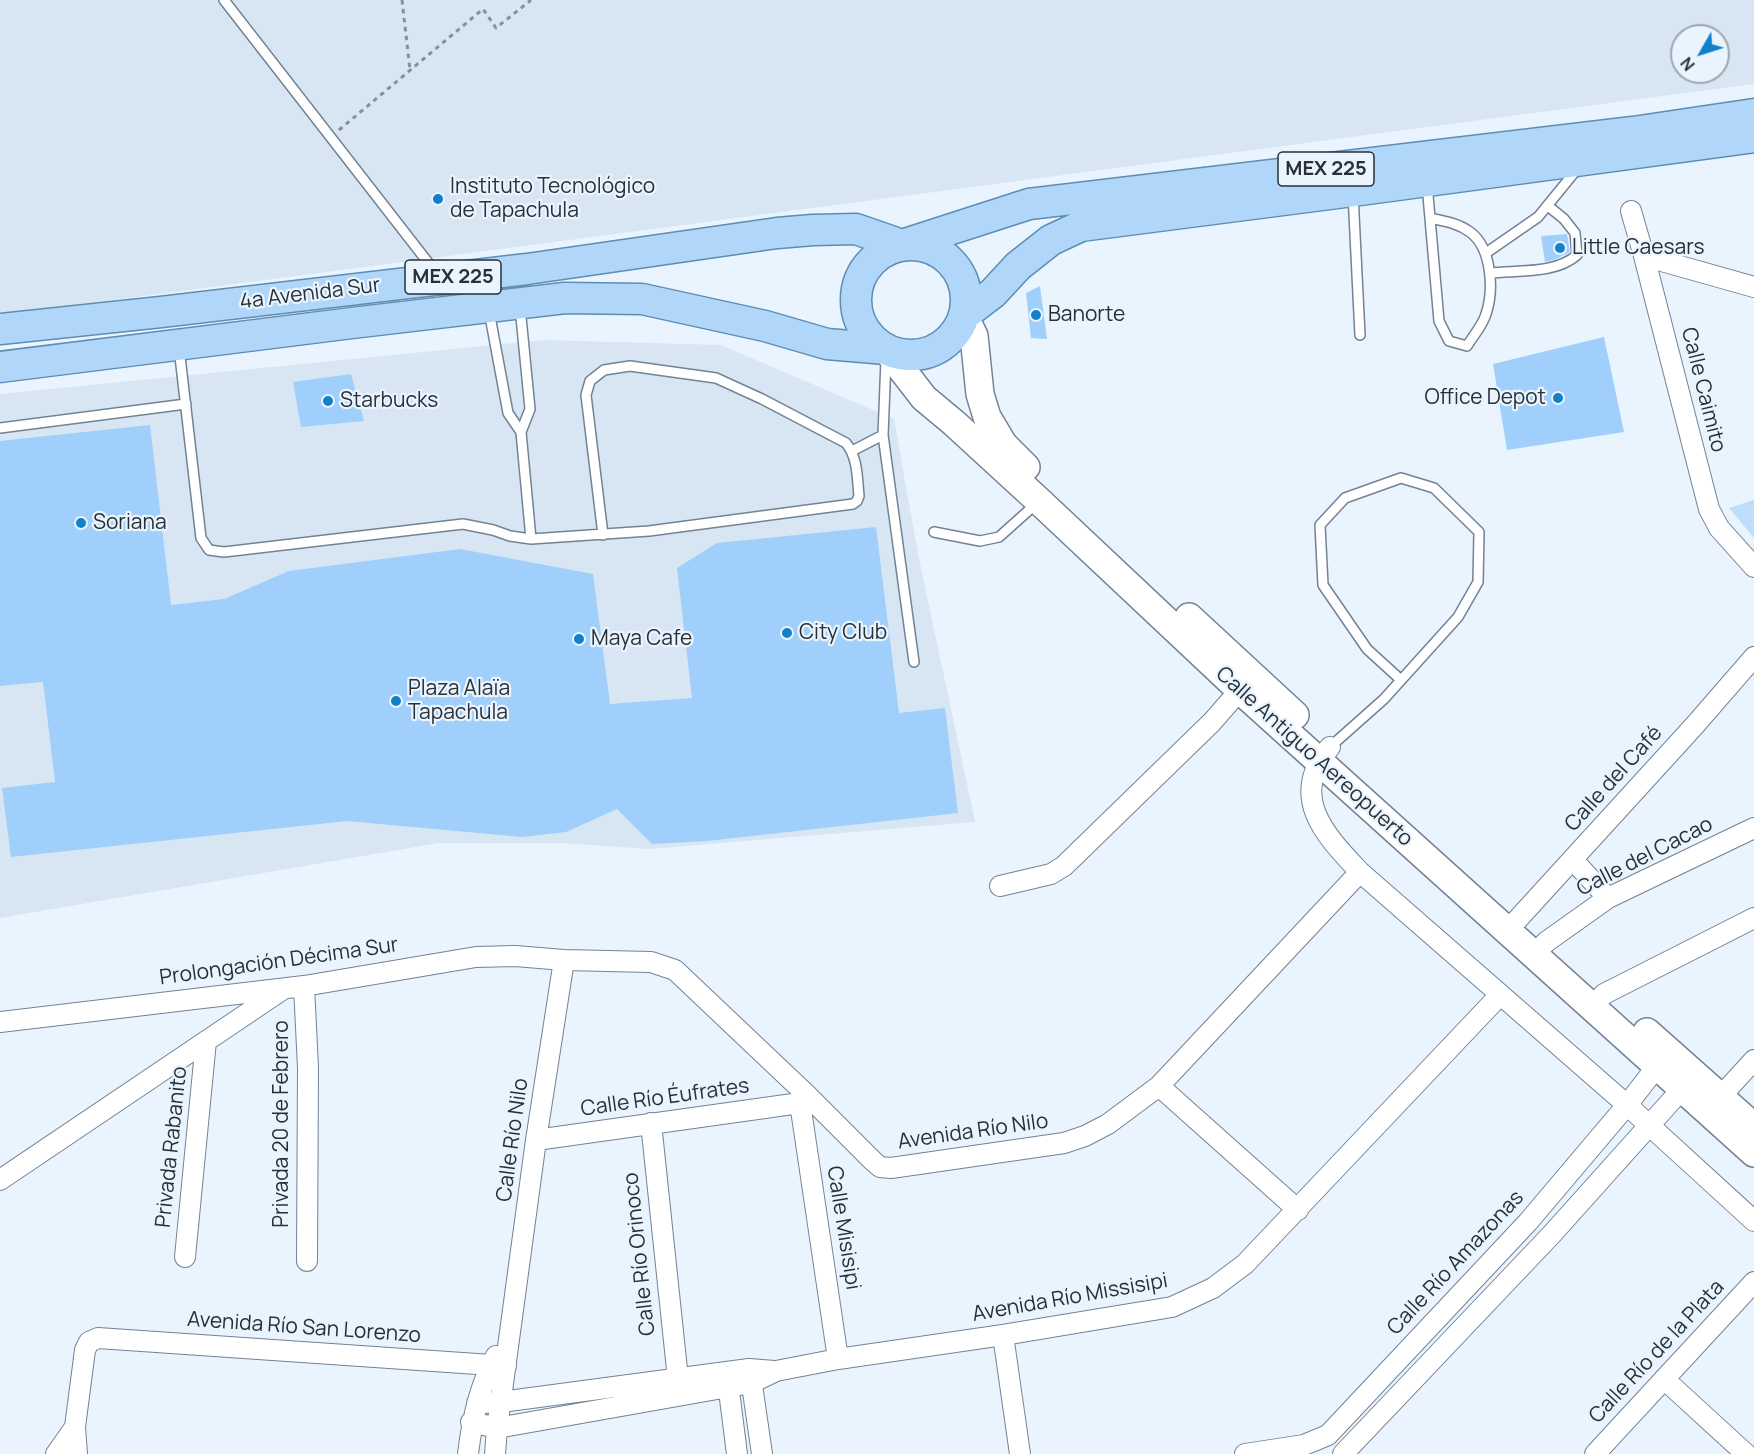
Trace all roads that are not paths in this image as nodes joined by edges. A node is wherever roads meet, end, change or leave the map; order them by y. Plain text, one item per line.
1 (224, 0) edge
2 (1754, 114) edge
3 (1754, 137) edge
4 (1583, 161) junction
5 (1427, 182) junction
6 (1353, 191) junction
7 (1548, 206) junction
8 (1631, 211) dead end
9 (1430, 219) junction
10 (902, 245) junction
11 (1486, 252) junction
12 (1644, 256) junction
13 (1490, 273) junction
14 (440, 279) junction
15 (1754, 287) edge
16 (520, 303) junction
17 (489, 307) junction
18 (964, 315) junction
19 (0, 329) edge
20 (1360, 335) dead end
21 (179, 345) junction
22 (886, 349) junction
23 (0, 367) edge
24 (186, 404) junction
25 (0, 428) edge
26 (521, 432) junction
27 (883, 435) junction
28 (852, 451) junction
29 (1039, 501) junction
30 (934, 532) dead end
31 (603, 535) junction
32 (531, 539) junction
33 (1754, 567) edge
34 (1754, 657) edge
35 (914, 662) dead end
36 (1401, 680) junction
37 (1240, 690) junction
38 (1324, 754) junction
39 (1754, 828) edge
40 (1573, 860) junction
41 (1360, 872) junction
42 (1000, 886) dead end
43 (1608, 898) junction
44 (1754, 918) edge
45 (1513, 924) junction
46 (1540, 949) junction
47 (564, 960) junction
48 (304, 986) junction
49 (285, 988) junction
50 (1500, 995) junction
51 (1598, 1001) junction
52 (0, 1022) edge
53 (206, 1041) junction
54 (1663, 1059) junction
55 (1754, 1060) edge
56 (1689, 1082) junction
57 (1159, 1086) junction
58 (803, 1099) junction
59 (1714, 1104) junction
60 (1627, 1105) junction
61 (651, 1124) junction
62 (1650, 1126) junction
63 (1754, 1127) edge
64 (536, 1140) junction
65 (1754, 1153) edge
66 (0, 1180) edge
67 (1298, 1210) junction
68 (1754, 1221) edge
69 (185, 1257) dead end
70 (307, 1261) dead end
71 (1754, 1282) edge
72 (1003, 1335) junction
73 (838, 1359) junction
74 (498, 1365) junction
75 (750, 1376) junction
76 (678, 1379) junction
77 (1665, 1379) junction
78 (728, 1380) junction
79 (501, 1402) junction
80 (474, 1413) junction
81 (75, 1427) junction
82 (497, 1428) junction
83 (56, 1454) edge
84 (77, 1454) edge
85 (468, 1454) edge
86 (495, 1454) edge
87 (737, 1454) edge
88 (762, 1454) edge
89 (1020, 1454) edge
90 (1245, 1454) edge
91 (1343, 1454) edge
92 (1595, 1454) edge
93 (1746, 1454) edge

1 - 14 lane
2 - 10 main road, MEX 225
3 - 4 main road, MEX 225
4 - 5 main road, MEX 225
4 - 7 lane
5 - 6 main road, MEX 225
5 - 9 lane
6 - 18 main road, MEX 225
6 - 20 lane
7 - 11 lane
7 - 13 lane
8 - 12 street, Calle Caimito
9 - 11 lane
9 - 13 lane
10 - 14 main road, 4a Avenida Sur / MEX 225
10 - 18 main road
10 - 22 main road
11 - 13 lane
12 - 15 street
12 - 33 street, Calle Caimito
14 - 19 main road, 4a Avenida Sur / MEX 225
16 - 17 main road, 4a Avenida Sur / MEX 225
16 - 22 main road, 4a Avenida Sur / MEX 225
16 - 26 lane
17 - 21 main road, 4a Avenida Sur / MEX 225
17 - 26 lane
18 - 22 main road
18 - 38 main road, Calle Antiguo Aereopuerto
21 - 23 main road, 4a Avenida Sur / MEX 225
21 - 24 lane
22 - 27 lane
22 - 29 main road, Calle Antiguo Aereopuerto
24 - 25 lane
24 - 32 lane
26 - 32 lane
27 - 28 lane
27 - 35 lane
28 - 31 lane
28 - 31 lane
29 - 30 lane
29 - 37 main road, Calle Antiguo Aereopuerto
31 - 32 lane
34 - 40 street, Calle del Café
36 - 36 lane
36 - 38 lane
37 - 38 main road, Calle Antiguo Aereopuerto
37 - 42 street
38 - 41 street
38 - 45 main road, Calle Antiguo Aereopuerto
39 - 43 street, Calle del Cacao
40 - 43 street
40 - 45 street, Calle del Café
41 - 50 street
41 - 57 street, Avenida Río Nilo
43 - 46 street, Calle del Cacao
44 - 51 street
45 - 46 main road, Calle Antiguo Aereopuerto
46 - 51 main road, Calle Antiguo Aereopuerto
47 - 48 street, Prolongación Décima Sur
47 - 58 street, Avenida Río Nilo
47 - 64 street, Calle Río Nilo
48 - 49 street, Prolongación Décima Sur
48 - 70 street, Privada 20 de Febrero
49 - 52 street, Prolongación Décima Sur
49 - 53 street
50 - 60 street
50 - 67 street, Avenida Río Missisipi
51 - 54 main road, Calle Antiguo Aereopuerto
53 - 66 street
53 - 69 street, Privada Rabanito
54 - 56 main road, Calle Antiguo Aereopuerto
54 - 60 street, Calle Río Amazonas
55 - 59 street
56 - 59 main road, Calle Antiguo Aereopuerto
56 - 62 street
57 - 58 street, Avenida Río Nilo
57 - 67 street
58 - 61 street, Calle Río Éufrates
58 - 73 street, Calle Misisipi
59 - 63 main road, Calle Antiguo Aereopuerto
59 - 65 main road, Calle Antiguo Aereopuerto
60 - 62 street
60 - 90 street, Calle Río Amazonas
61 - 64 street, Calle Río Éufrates
61 - 76 street, Calle Río Orinoco
62 - 68 street
62 - 91 street
64 - 74 street, Calle Río Nilo
67 - 72 street, Avenida Río Missisipi
71 - 77 street, Calle Río de la Plata
72 - 73 street, Avenida Río Missisipi
72 - 89 street
73 - 75 street, Avenida Río Missisipi
74 - 79 street, Calle Río Nilo
74 - 80 street, Calle Río Nilo
74 - 81 street, Avenida Río San Lorenzo
75 - 78 street
75 - 88 street
76 - 78 street
76 - 79 street
77 - 92 street, Calle Río de la Plata
77 - 93 street
78 - 82 street
78 - 87 street
79 - 80 street
79 - 82 street, Calle Río Nilo
80 - 82 street
80 - 85 street, Calle Río Nilo
81 - 83 street
81 - 84 street
82 - 86 street, Calle Río Nilo

